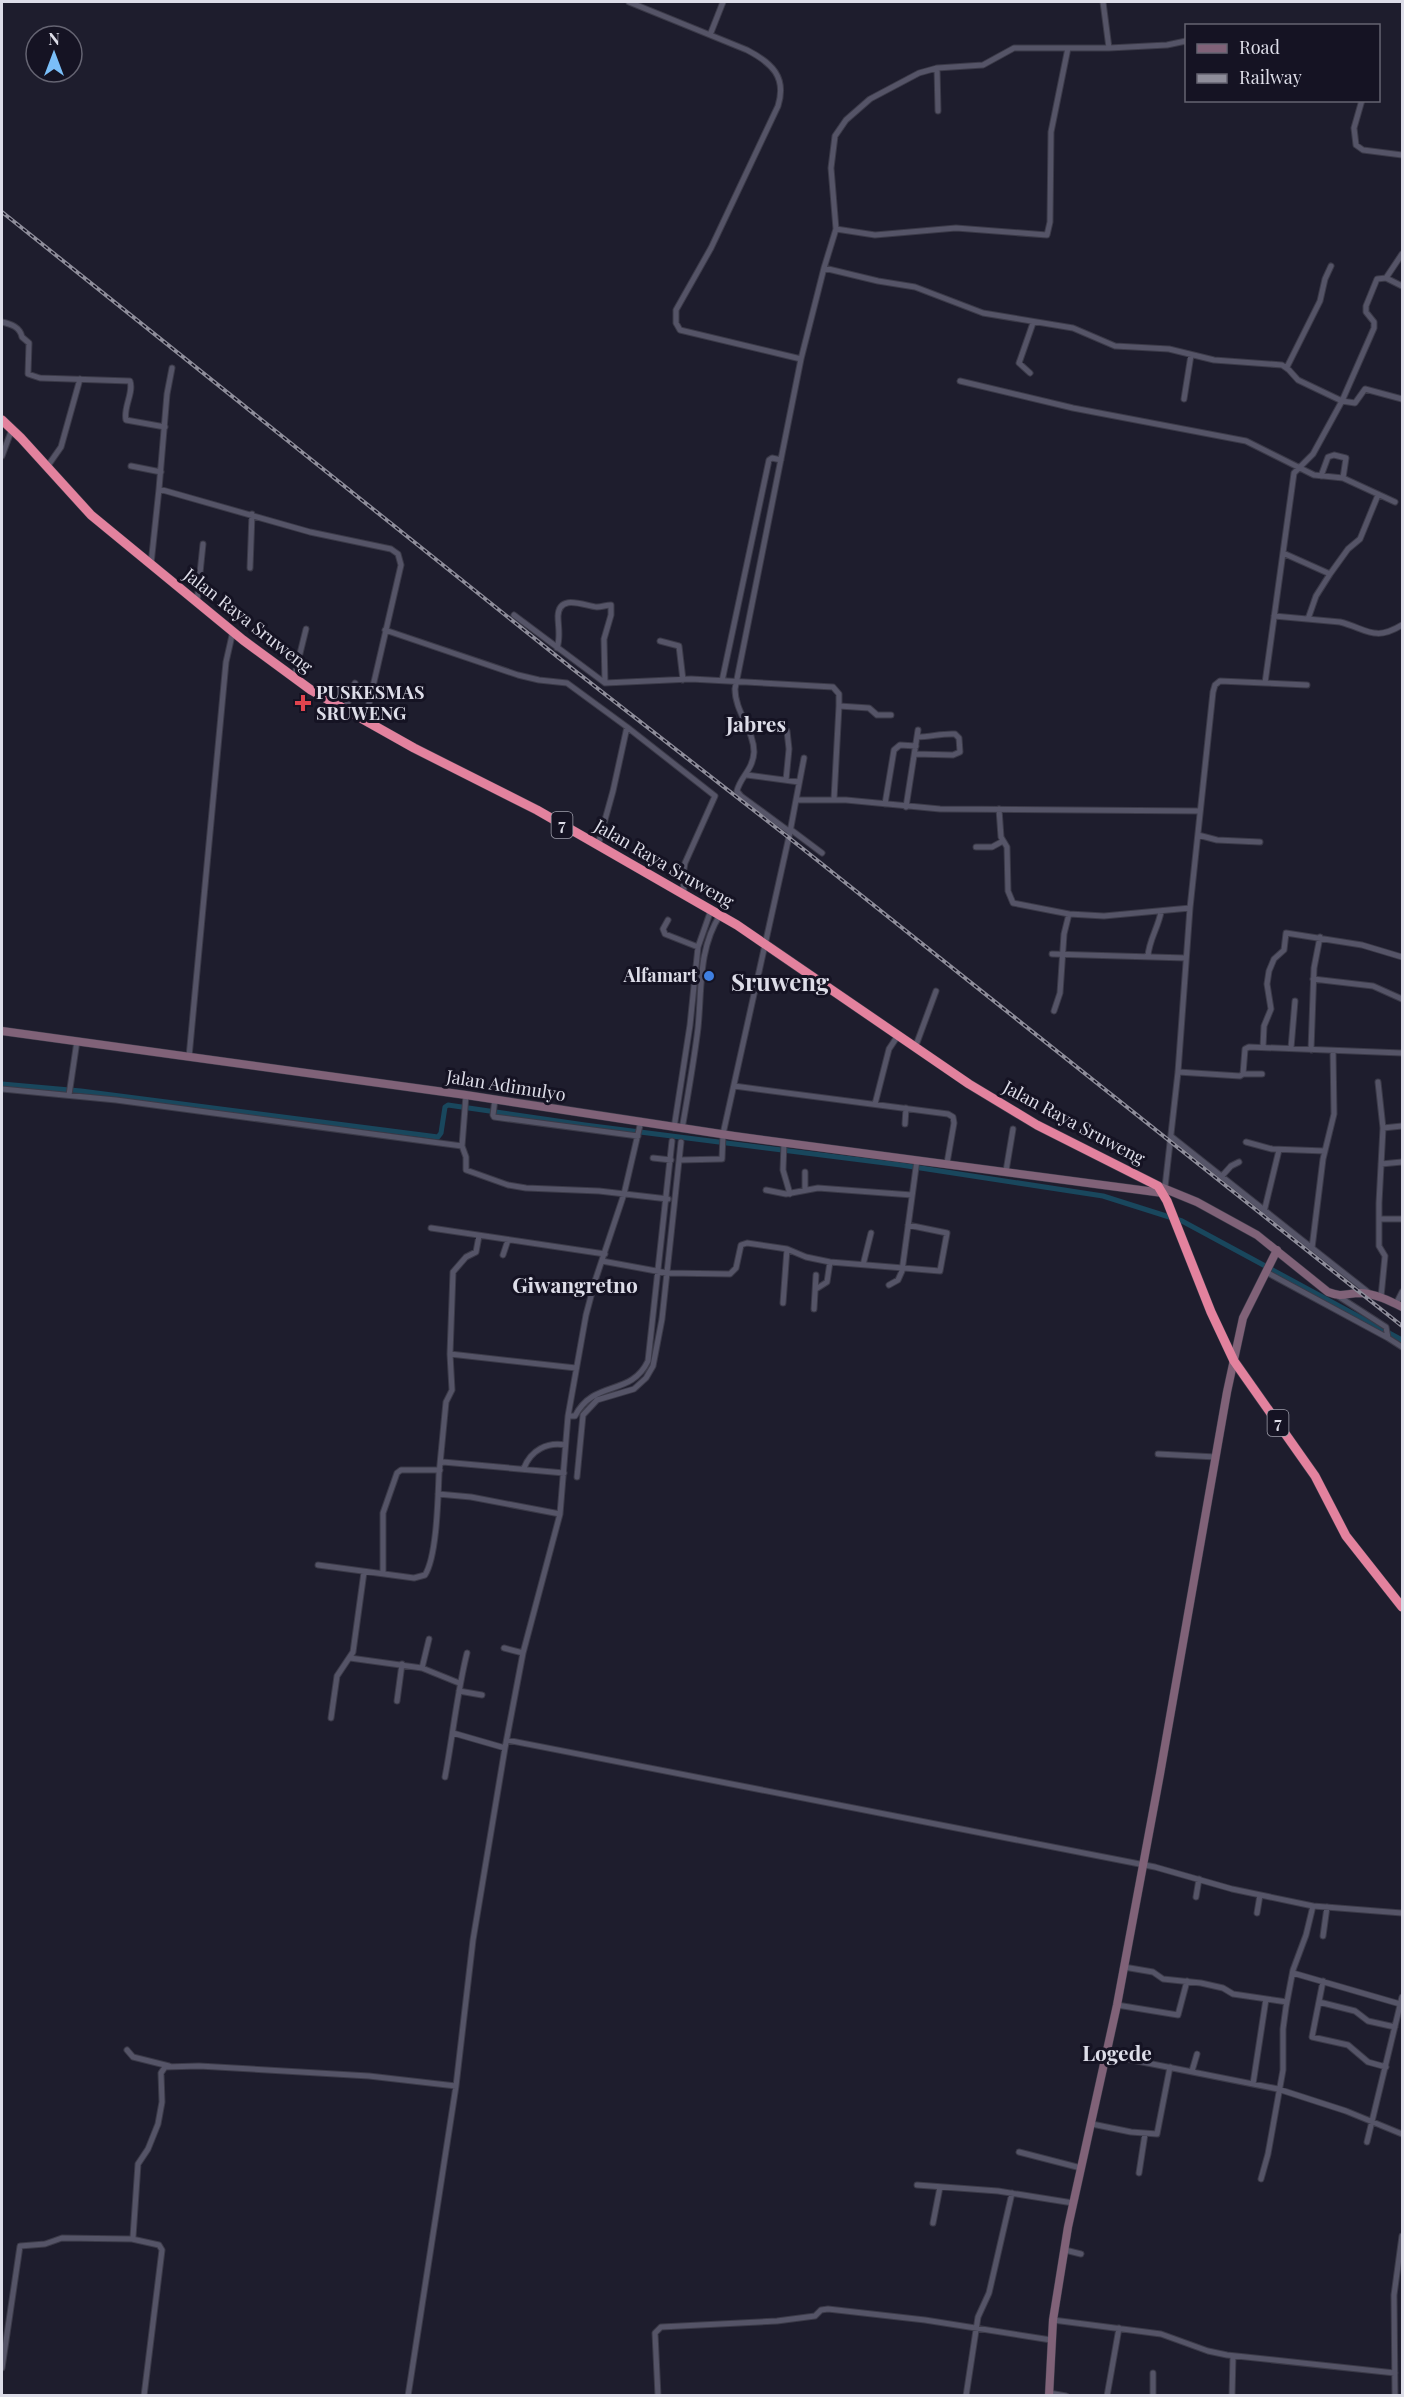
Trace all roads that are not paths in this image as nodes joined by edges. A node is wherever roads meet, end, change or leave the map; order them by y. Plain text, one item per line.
1 (629, 2) edge
2 (723, 2) edge
3 (1103, 2) edge
4 (710, 35) junction
5 (1185, 41) edge
6 (1068, 48) junction
7 (1109, 48) junction
8 (937, 68) junction
9 (1361, 102) edge
10 (938, 111) dead end
11 (1402, 155) edge
12 (836, 229) junction
13 (1402, 254) edge
14 (1331, 266) dead end
15 (824, 268) junction
16 (1386, 278) junction
17 (1402, 286) edge
18 (2, 322) edge
19 (1033, 322) junction
20 (1191, 355) junction
21 (801, 359) junction
22 (1287, 367) junction
23 (172, 368) dead end
24 (1030, 373) dead end
25 (80, 379) junction
26 (960, 381) dead end
27 (1184, 399) dead end
28 (1402, 399) edge
29 (1342, 401) junction
30 (2, 420) edge
31 (165, 427) junction
32 (12, 429) junction
33 (2, 456) edge
34 (780, 460) junction
35 (131, 466) dead end
36 (47, 467) junction
37 (1299, 468) junction
38 (161, 472) junction
39 (1321, 477) junction
40 (1343, 478) junction
41 (159, 489) junction
42 (1378, 495) junction
43 (1395, 502) dead end
44 (252, 514) junction
45 (203, 544) dead end
46 (1283, 553) junction
47 (151, 564) junction
48 (250, 568) dead end
49 (1330, 574) junction
50 (742, 586) junction
51 (755, 589) junction
52 (197, 602) junction
53 (738, 604) junction
54 (752, 605) junction
55 (514, 615) dead end
56 (1274, 616) junction
57 (1308, 619) junction
58 (1402, 625) edge
59 (306, 629) dead end
60 (385, 630) junction
61 (233, 631) junction
62 (660, 641) dead end
63 (557, 648) junction
64 (294, 678) junction
65 (683, 680) junction
66 (722, 681) junction
67 (355, 683) dead end
68 (605, 683) junction
69 (736, 683) junction
70 (1264, 683) junction
71 (1307, 685) dead end
72 (839, 706) junction
73 (345, 710) junction
74 (891, 715) dead end
75 (365, 721) junction
76 (627, 727) junction
77 (918, 730) dead end
78 (787, 731) dead end
79 (917, 737) junction
80 (916, 746) junction
81 (915, 754) junction
82 (804, 758) dead end
83 (747, 775) junction
84 (786, 780) junction
85 (799, 782) junction
86 (834, 799) junction
87 (796, 800) junction
88 (885, 804) junction
89 (906, 807) junction
90 (999, 808) junction
91 (1200, 811) junction
92 (790, 830) junction
93 (1198, 836) junction
94 (1003, 841) junction
95 (1260, 842) dead end
96 (598, 845) junction
97 (976, 847) dead end
98 (822, 853) dead end
99 (684, 895) junction
100 (1190, 908) junction
101 (1161, 912) junction
102 (716, 913) junction
103 (1069, 914) junction
104 (668, 920) dead end
105 (1320, 938) junction
106 (764, 943) junction
107 (698, 947) junction
108 (1052, 954) dead end
109 (1062, 954) junction
110 (1148, 956) junction
111 (1402, 957) edge
112 (1186, 958) junction
113 (1313, 979) junction
114 (936, 991) dead end
115 (1402, 999) edge
116 (1296, 1001) dead end
117 (1054, 1011) dead end
118 (690, 1025) junction
119 (698, 1027) junction
120 (2, 1031) edge
121 (897, 1037) junction
122 (77, 1042) junction
123 (1263, 1047) junction
124 (915, 1048) junction
125 (1291, 1048) junction
126 (1311, 1050) junction
127 (1333, 1051) junction
128 (1402, 1053) edge
129 (189, 1057) junction
130 (1178, 1072) junction
131 (1243, 1074) junction
132 (1262, 1074) dead end
133 (1378, 1082) dead end
134 (735, 1086) junction
135 (2, 1089) edge
136 (69, 1094) junction
137 (466, 1099) junction
138 (495, 1099) junction
139 (875, 1104) junction
140 (906, 1108) junction
141 (905, 1124) dead end
142 (1402, 1126) edge
143 (678, 1128) junction
144 (1383, 1128) junction
145 (1013, 1129) dead end
146 (639, 1130) junction
147 (723, 1136) junction
148 (1172, 1137) junction
149 (672, 1141) dead end
150 (681, 1142) dead end
151 (1246, 1142) dead end
152 (784, 1145) junction
153 (462, 1146) junction
154 (1279, 1150) junction
155 (1325, 1151) junction
156 (653, 1158) dead end
157 (671, 1160) junction
158 (680, 1160) junction
159 (917, 1161) junction
160 (1239, 1162) dead end
161 (1402, 1162) edge
162 (947, 1163) junction
163 (1382, 1164) junction
164 (1006, 1171) junction
165 (805, 1172) dead end
166 (1222, 1176) junction
167 (1162, 1189) junction
168 (766, 1190) dead end
169 (806, 1190) junction
170 (624, 1194) junction
171 (790, 1194) junction
172 (912, 1195) junction
173 (666, 1198) junction
174 (676, 1199) junction
175 (1264, 1212) junction
176 (1379, 1219) junction
177 (1402, 1219) edge
178 (908, 1225) junction
179 (431, 1228) dead end
180 (871, 1233) dead end
181 (479, 1236) junction
182 (508, 1240) junction
183 (1312, 1248) junction
184 (787, 1249) junction
185 (1277, 1250) junction
186 (605, 1254) junction
187 (503, 1255) dead end
188 (602, 1262) junction
189 (830, 1262) junction
190 (863, 1265) junction
191 (1268, 1268) junction
192 (902, 1269) junction
193 (658, 1271) junction
194 (668, 1273) junction
195 (816, 1275) dead end
196 (889, 1285) dead end
197 (816, 1289) junction
198 (1402, 1292) edge
199 (1371, 1295) junction
200 (1338, 1296) junction
201 (1382, 1297) junction
202 (783, 1303) dead end
203 (1400, 1306) edge
204 (814, 1310) dead end
205 (654, 1318) junction
206 (662, 1319) junction
207 (1388, 1334) junction
208 (1402, 1347) edge
209 (450, 1354) junction
210 (1234, 1361) junction
211 (645, 1367) junction
212 (576, 1368) junction
213 (651, 1371) junction
214 (626, 1385) junction
215 (628, 1391) junction
216 (595, 1398) junction
217 (568, 1416) junction
218 (578, 1417) junction
219 (565, 1445) junction
220 (1158, 1454) dead end
221 (1216, 1457) junction
222 (440, 1467) junction
223 (524, 1468) junction
224 (564, 1473) junction
225 (577, 1477) dead end
226 (438, 1494) junction
227 (560, 1514) junction
228 (318, 1565) dead end
229 (364, 1572) junction
230 (383, 1573) junction
231 (1402, 1607) edge
232 (429, 1639) dead end
233 (504, 1648) dead end
234 (467, 1653) dead end
235 (524, 1653) junction
236 (350, 1658) junction
237 (402, 1664) junction
238 (422, 1668) junction
239 (459, 1683) junction
240 (459, 1691) junction
241 (482, 1695) dead end
242 (397, 1701) dead end
243 (331, 1718) dead end
244 (453, 1733) junction
245 (507, 1740) junction
246 (505, 1748) junction
247 (444, 1777) dead end
248 (1142, 1865) junction
249 (1199, 1879) junction
250 (1260, 1895) junction
251 (1196, 1898) dead end
252 (1313, 1906) junction
253 (1327, 1907) junction
254 (1402, 1912) edge
255 (1257, 1913) dead end
256 (1323, 1936) dead end
257 (1124, 1966) junction
258 (1293, 1973) junction
259 (1187, 1981) junction
260 (1323, 1981) junction
261 (1402, 1997) edge
262 (1266, 1999) junction
263 (1287, 2002) junction
264 (1319, 2002) junction
265 (1400, 2004) junction
266 (1117, 2006) junction
267 (1395, 2029) junction
268 (1402, 2033) edge
269 (127, 2050) dead end
270 (1197, 2054) dead end
271 (1107, 2055) junction
272 (169, 2066) junction
273 (1170, 2067) junction
274 (1386, 2067) junction
275 (1192, 2071) junction
276 (1253, 2084) junction
277 (456, 2086) junction
278 (1278, 2089) junction
279 (1372, 2122) junction
280 (1092, 2124) junction
281 (1145, 2134) junction
282 (1402, 2134) edge
283 (1367, 2142) dead end
284 (1019, 2152) dead end
285 (1081, 2168) junction
286 (1139, 2173) dead end
287 (1261, 2178) dead end
288 (917, 2185) dead end
289 (940, 2187) junction
290 (1012, 2193) junction
291 (1073, 2203) junction
292 (933, 2223) dead end
293 (1402, 2236) edge
294 (132, 2239) junction
295 (1065, 2250) junction
296 (1081, 2254) dead end
297 (1053, 2320) junction
298 (1119, 2328) junction
299 (976, 2329) junction
300 (1395, 2338) junction
301 (1402, 2338) edge
302 (1051, 2340) junction
303 (1233, 2356) junction
304 (2, 2368) edge
305 (1153, 2373) dead end
306 (1395, 2373) junction
307 (1049, 2394) edge
308 (144, 2396) edge
309 (408, 2396) edge
310 (658, 2396) edge
311 (966, 2396) edge
312 (1066, 2396) edge
313 (1107, 2396) edge
314 (1153, 2396) edge
315 (1232, 2396) edge
316 (1395, 2396) edge

1 - 4 street
2 - 4 street
3 - 7 street
4 - 21 street
5 - 7 street
6 - 7 street
6 - 8 street
6 - 12 street
8 - 10 street
8 - 12 street
9 - 11 street
12 - 15 street
13 - 16 street
14 - 22 street
15 - 19 street
15 - 21 street
16 - 17 street
16 - 29 street
18 - 25 street
19 - 20 street
19 - 24 street
20 - 22 street
20 - 27 street
21 - 34 street
22 - 29 street
23 - 31 street
25 - 31 street
25 - 36 street
26 - 37 street
28 - 29 street
29 - 37 street
30 - 32 highway, Jalan Raya Sruweng / 7
31 - 38 street
32 - 33 street
32 - 36 highway, Jalan Raya Sruweng / 7
34 - 50 street
34 - 51 street
35 - 38 street
36 - 47 highway, Jalan Raya Sruweng / 7
37 - 39 street
37 - 46 street
38 - 41 street
39 - 40 street
39 - 40 street
40 - 42 street
41 - 44 street
41 - 47 street
42 - 43 street
42 - 49 street
44 - 48 street
44 - 60 street
45 - 52 street
46 - 49 street
46 - 56 street
47 - 52 highway, Jalan Raya Sruweng / 7
49 - 57 street
50 - 51 street
50 - 53 street
51 - 54 street
52 - 61 highway, Jalan Raya Sruweng / 7
53 - 54 street
53 - 66 street
54 - 69 street
55 - 63 street
56 - 57 street
56 - 70 street
57 - 58 street
59 - 64 street
60 - 75 street
60 - 76 street
61 - 64 highway, Jalan Raya Sruweng / 7
61 - 129 street
62 - 65 street
63 - 68 street
63 - 68 street
64 - 73 highway, Jalan Raya Sruweng / 7
65 - 66 street
65 - 68 street
66 - 69 street
67 - 73 street
69 - 72 street
69 - 83 street
70 - 71 street
70 - 91 street
72 - 74 street
72 - 86 street
73 - 75 highway, Jalan Raya Sruweng / 7
75 - 96 highway, Jalan Raya Sruweng / 7
76 - 96 street
76 - 99 street
77 - 79 street
78 - 84 street
79 - 80 street
79 - 81 street
80 - 81 street
80 - 88 street
81 - 89 street
82 - 85 street
83 - 84 street
83 - 92 street
84 - 85 street
85 - 87 street
86 - 87 street
86 - 88 street
87 - 92 street
88 - 89 street
89 - 90 street
90 - 91 street
90 - 94 street
91 - 93 street
92 - 98 street
92 - 106 street
93 - 95 street
93 - 100 street
94 - 97 street
94 - 103 street
96 - 99 highway, Jalan Raya Sruweng / 7
99 - 102 highway, Jalan Raya Sruweng / 7
100 - 101 street
100 - 112 street
101 - 103 street
101 - 110 street
102 - 106 highway, Jalan Raya Sruweng / 7
102 - 107 street
102 - 119 street
103 - 109 street
104 - 107 street
105 - 111 street
105 - 113 street
105 - 123 street
106 - 121 highway, Jalan Raya Sruweng / 7
106 - 134 street
107 - 118 street
108 - 109 street
109 - 110 street
109 - 117 street
110 - 112 street
112 - 130 street
113 - 115 street
113 - 126 street
114 - 124 street
116 - 125 street
118 - 119 street
118 - 143 street
119 - 143 street
120 - 122 street, Jalan Adimulyo
121 - 124 highway, Jalan Raya Sruweng / 7
121 - 139 street
122 - 129 street, Jalan Adimulyo
122 - 136 street
123 - 125 street
123 - 131 street
124 - 167 highway, Jalan Raya Sruweng / 7
125 - 126 street
126 - 127 street
127 - 128 street
127 - 155 street
129 - 137 street, Jalan Adimulyo
130 - 131 street
130 - 148 street
131 - 132 street
133 - 144 street
134 - 139 street
134 - 147 street
135 - 136 street
136 - 153 street
137 - 138 street, Jalan Adimulyo
137 - 153 street
138 - 146 street, Jalan Adimulyo
138 - 146 street
139 - 140 street
140 - 141 street
140 - 162 street
142 - 144 street
143 - 146 street, Jalan Adimulyo
143 - 147 street, Jalan Adimulyo
144 - 163 street
145 - 164 street
146 - 170 street
147 - 152 street, Jalan Adimulyo
147 - 158 street
148 - 166 street
148 - 167 street
149 - 157 street
150 - 158 street
151 - 154 street
152 - 159 street, Jalan Adimulyo
152 - 171 street
153 - 170 street
154 - 155 street
154 - 175 street
155 - 183 street
156 - 157 street
157 - 173 street
158 - 174 street
159 - 162 street, Jalan Adimulyo
159 - 172 street
160 - 166 street
161 - 163 street
162 - 164 street, Jalan Adimulyo
163 - 176 street
164 - 167 street, Jalan Adimulyo
165 - 169 street
166 - 175 street
167 - 185 street, Jalan Adimulyo
167 - 210 highway, 7
168 - 171 street
169 - 171 street
169 - 172 street
170 - 173 street
170 - 186 street
172 - 178 street
173 - 174 street
173 - 193 street
174 - 194 street
175 - 183 street
176 - 177 street
176 - 201 street
178 - 192 street
178 - 192 street
179 - 181 street
180 - 190 street
181 - 182 street
181 - 209 street
182 - 186 street
182 - 187 street
183 - 199 street
184 - 189 street
184 - 194 street
184 - 202 street
185 - 191 street
185 - 200 street, Jalan Adimulyo
186 - 188 street
188 - 193 street
188 - 212 street
189 - 190 street
189 - 197 street
190 - 192 street
191 - 207 street
191 - 210 street
192 - 196 street
193 - 194 street
193 - 205 street
194 - 206 street
195 - 197 street
197 - 204 street
198 - 203 street
199 - 200 street
199 - 201 street
200 - 207 street
201 - 203 street
205 - 206 street
205 - 211 street
206 - 213 street
207 - 208 street
209 - 212 street
209 - 222 street
210 - 221 street
210 - 231 highway, 7
211 - 213 street
211 - 214 street
212 - 217 street
213 - 215 street
214 - 215 street
214 - 216 street
215 - 216 street
216 - 218 street
217 - 218 street
217 - 219 street
218 - 225 street
219 - 223 street
219 - 224 street
220 - 221 street
221 - 248 street
222 - 223 street
222 - 226 street
222 - 230 street
223 - 224 street
224 - 227 street
226 - 227 street
226 - 230 street
227 - 235 street
228 - 229 street
229 - 230 street
229 - 236 street
232 - 238 street
233 - 235 street
234 - 239 street
235 - 245 street
236 - 237 street
236 - 243 street
237 - 238 street
237 - 242 street
238 - 239 street
239 - 240 street
240 - 241 street
240 - 244 street
244 - 246 street
244 - 247 street
245 - 246 street
245 - 248 street
246 - 277 street
248 - 249 street
248 - 257 street
249 - 250 street
249 - 251 street
250 - 252 street
250 - 255 street
252 - 253 street
252 - 258 street
253 - 254 street
253 - 256 street
257 - 259 street
257 - 266 street
258 - 260 street
258 - 263 street
259 - 262 street
259 - 266 street
260 - 264 street
260 - 265 street
261 - 265 street
262 - 263 street
262 - 276 street
263 - 278 street
264 - 267 street
264 - 274 street
265 - 267 street
266 - 271 street
267 - 268 street
267 - 274 street
269 - 272 street
270 - 275 street
271 - 273 street
271 - 280 street
272 - 277 street
272 - 294 street
273 - 275 street
273 - 281 street
274 - 279 street
275 - 276 street
276 - 278 street
277 - 309 street
278 - 279 street
278 - 287 street
279 - 282 street
279 - 283 street
280 - 281 street
280 - 285 street
281 - 286 street
284 - 285 street
285 - 291 street
288 - 289 street
289 - 290 street
289 - 292 street
290 - 291 street
290 - 299 street
291 - 295 street
293 - 300 street
294 - 304 street
294 - 308 street
295 - 296 street
295 - 297 street
297 - 298 street
297 - 302 street
298 - 303 street
298 - 313 street
299 - 302 street
299 - 310 street
299 - 311 street
300 - 301 street
300 - 306 street
302 - 307 street
303 - 306 street
303 - 315 street
305 - 314 street
306 - 316 street
307 - 312 street

